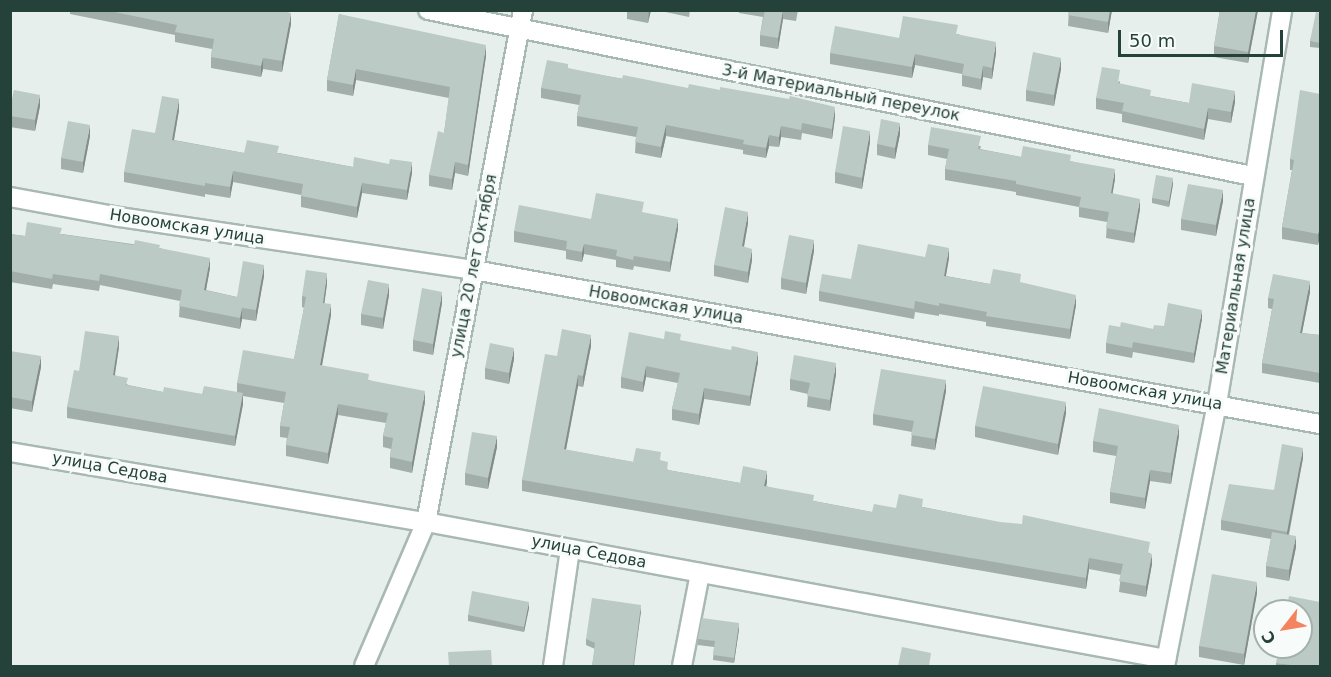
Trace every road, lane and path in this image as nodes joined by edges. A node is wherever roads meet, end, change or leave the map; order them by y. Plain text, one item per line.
1 (428, 10) edge
2 (523, 10) edge
3 (1282, 10) edge
4 (519, 29) junction
5 (1253, 176) junction
6 (10, 198) edge
7 (474, 270) junction
8 (1217, 404) junction
9 (1320, 424) edge
10 (10, 452) edge
11 (426, 522) junction
12 (570, 549) junction
13 (700, 573) junction
14 (1165, 663) edge
15 (364, 666) edge
16 (553, 666) edge
17 (682, 666) edge

1 - 4 street, 3-й Материальный переулок
2 - 4 street, улица 20 лет Октября
3 - 5 street, Материальная улица
4 - 5 street, 3-й Материальный переулок
4 - 7 street, улица 20 лет Октября
5 - 8 street, Материальная улица
6 - 7 street, Новоомская улица
7 - 8 street, Новоомская улица
7 - 11 street, улица 20 лет Октября
8 - 9 street, Новоомская улица
8 - 14 street, Материальная улица
10 - 11 street, улица Седова
11 - 12 street, улица Седова
11 - 15 street, улица 20 лет Октября
12 - 13 street, улица Седова
12 - 16 street
13 - 14 street, улица Седова
13 - 17 street

